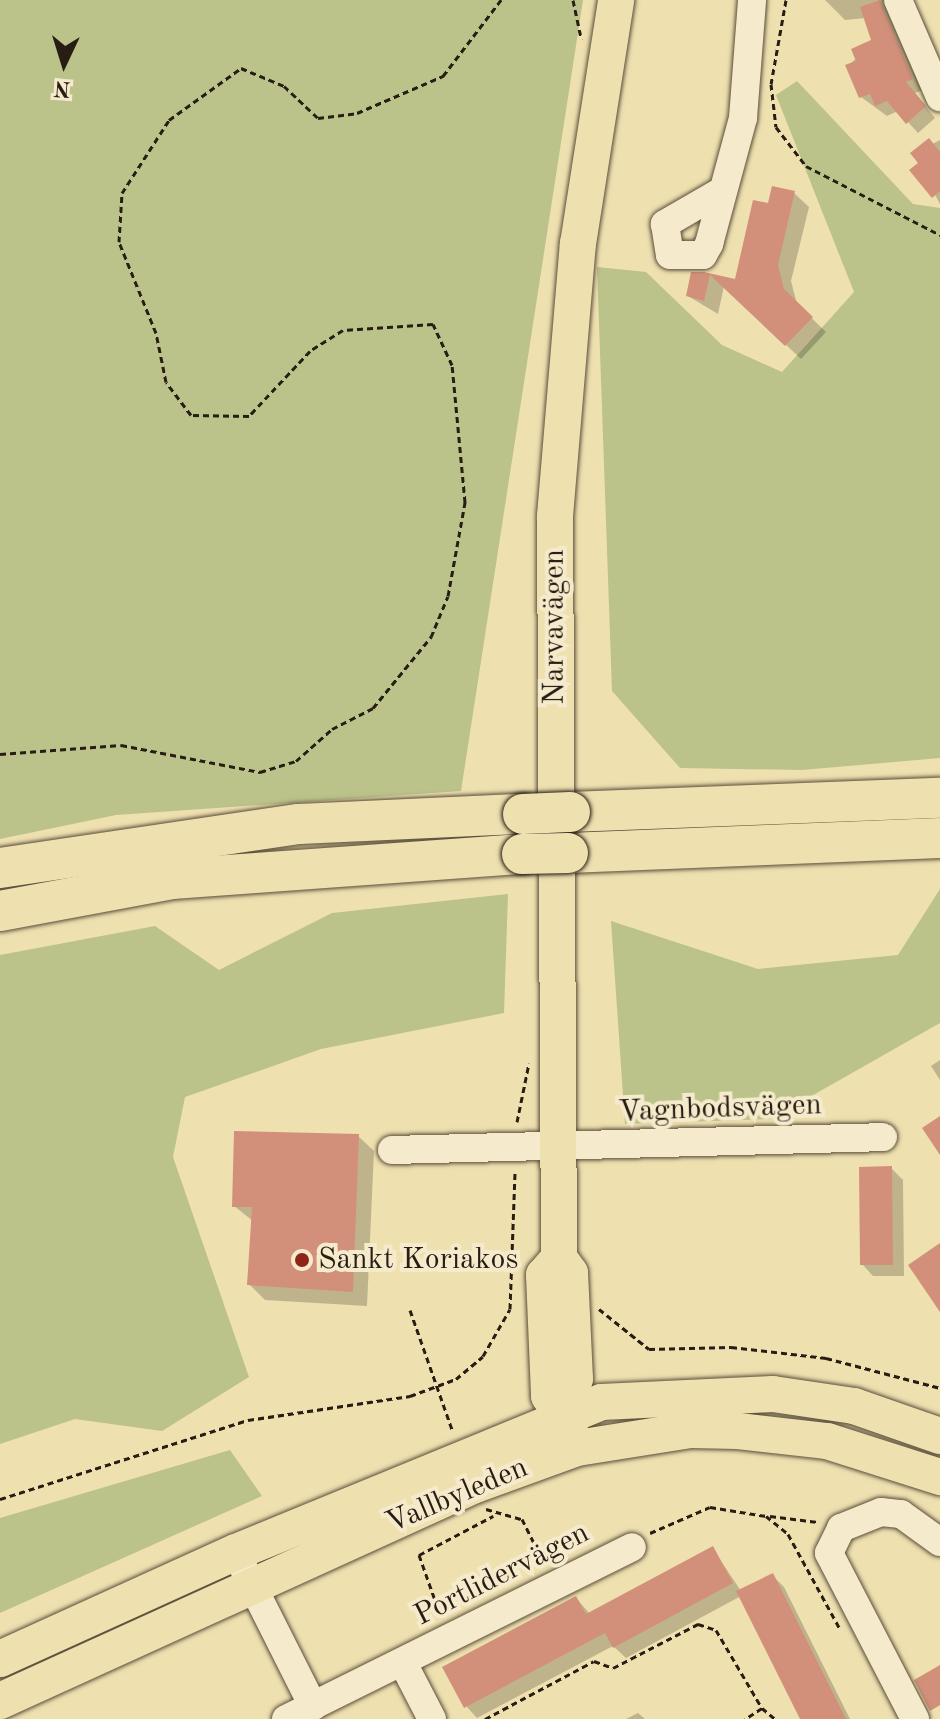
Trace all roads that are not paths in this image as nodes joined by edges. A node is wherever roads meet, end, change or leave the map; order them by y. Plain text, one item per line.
1 (616, 0) edge
2 (752, 0) edge
3 (898, 0) edge
4 (940, 97) edge
5 (720, 192) dead end
6 (940, 798) edge
7 (940, 838) edge
8 (0, 868) edge
9 (0, 911) edge
10 (883, 1137) dead end
11 (559, 1148) junction
12 (392, 1150) dead end
13 (542, 1309) junction
14 (575, 1357) junction
15 (624, 1400) junction
16 (565, 1411) junction
17 (940, 1436) edge
18 (577, 1448) junction
19 (940, 1477) edge
20 (940, 1542) edge
21 (632, 1547) road end
22 (236, 1552) junction
23 (253, 1587) junction
24 (0, 1659) edge
25 (403, 1663) junction
26 (0, 1701) edge
27 (313, 1706) junction
28 (286, 1719) edge
29 (432, 1719) edge
30 (915, 1719) edge

1 - 11 main road, Narvavägen
2 - 5 street
3 - 4 street
6 - 8 highway, bridge
7 - 9 highway, bridge
10 - 11 street, Vagnbodsvägen
11 - 12 street, Vagnbodsvägen
11 - 13 main road, Narvavägen
13 - 14 main road, Narvavägen
13 - 16 main road, Narvavägen
14 - 15 main road
14 - 16 main road, Narvavägen
15 - 16 main road, Vallbyleden
15 - 17 main road, Vallbyleden
16 - 18 main road, Narvavägen
16 - 22 main road, Vallbyleden
18 - 19 main road, Vallbyleden
18 - 23 main road, Vallbyleden
20 - 30 street
21 - 25 street, Portlidervägen
22 - 23 street
22 - 24 main road, Vallbyleden
23 - 26 main road, Vallbyleden
23 - 27 street
25 - 27 street, Portlidervägen
25 - 29 street, Portlidervägen
27 - 28 street, Portlidervägen

